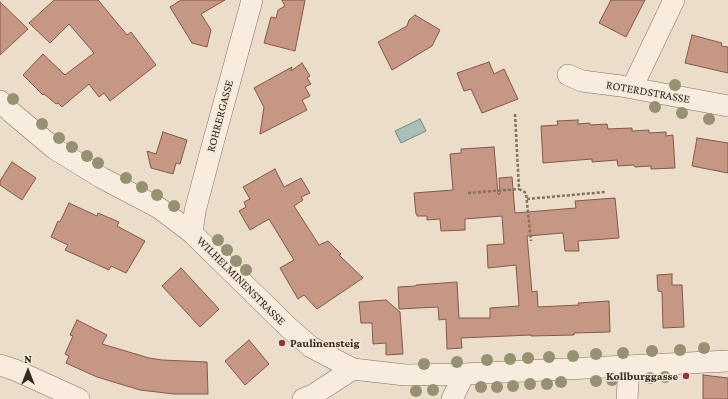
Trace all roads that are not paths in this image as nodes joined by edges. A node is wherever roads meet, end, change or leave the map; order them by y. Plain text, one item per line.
1 (252, 0) edge
2 (674, 0) edge
3 (568, 75) dead end
4 (632, 88) junction
5 (0, 101) edge
6 (728, 106) edge
7 (192, 233) junction
8 (728, 361) edge
9 (0, 365) edge
10 (629, 366) junction
11 (353, 369) junction
12 (464, 374) junction
13 (79, 399) edge
14 (303, 399) edge
15 (452, 399) edge
16 (627, 399) edge

1 - 7 street, ROHRERGASSE
2 - 4 street
3 - 4 street, ROTERDSTRASSE
4 - 6 street, ROTERDSTRASSE
5 - 7 street, WILHELMINENSTRASSE
7 - 11 street, WILHELMINENSTRASSE
8 - 10 street, WILHELMINENSTRASSE
9 - 13 street
10 - 12 street, WILHELMINENSTRASSE
10 - 16 street
11 - 12 street, WILHELMINENSTRASSE
11 - 14 street
12 - 15 street

